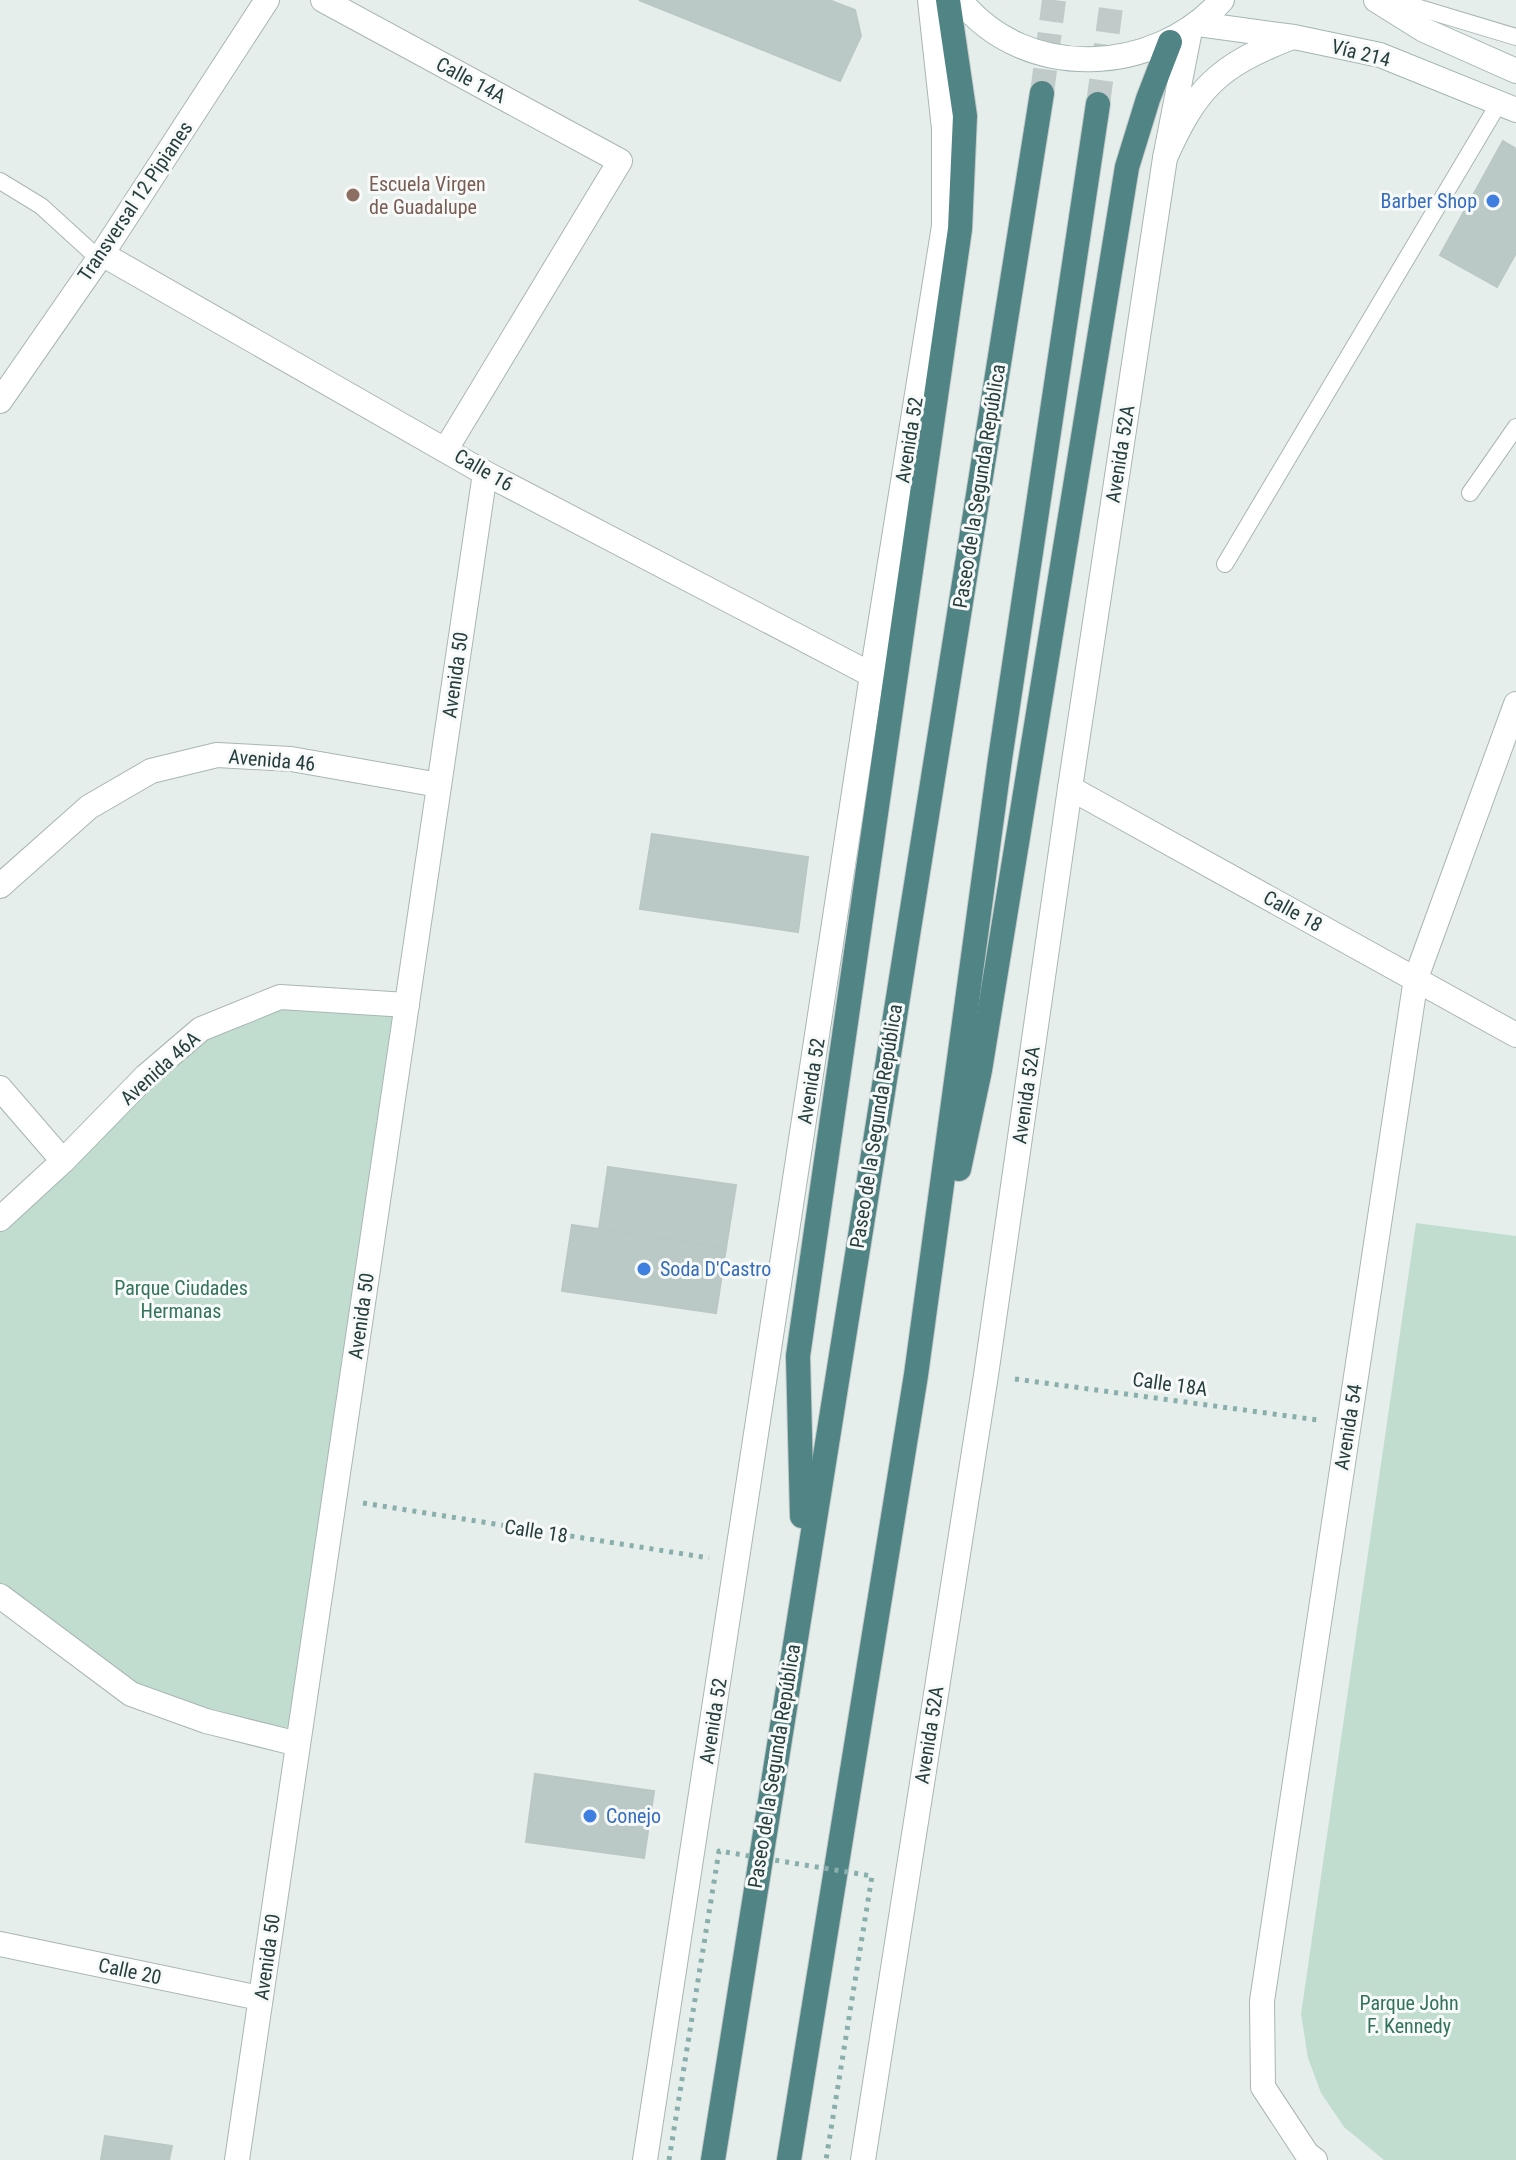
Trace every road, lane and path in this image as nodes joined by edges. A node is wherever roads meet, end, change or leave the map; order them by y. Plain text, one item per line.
1 (267, 0) edge
2 (323, 0) edge
3 (930, 0) edge
4 (948, 0) edge
5 (960, 0) edge
6 (1222, 0) edge
7 (1376, 0) edge
8 (1393, 0) edge
9 (1186, 32) junction
10 (1294, 37) junction
11 (1516, 37) edge
12 (1516, 71) edge
13 (1042, 93) tunnel mouth
14 (1098, 104) tunnel mouth
15 (1508, 107) edge
16 (1165, 158) junction
17 (0, 181) edge
18 (100, 256) junction
19 (0, 401) edge
20 (1516, 427) edge
21 (446, 449) junction
22 (485, 473) junction
23 (1470, 493) dead end
24 (1225, 564) dead end
25 (872, 675) junction
26 (1516, 704) edge
27 (439, 785) junction
28 (1070, 788) junction
29 (0, 886) edge
30 (1416, 978) junction
31 (407, 1005) junction
32 (1516, 1035) edge
33 (0, 1088) edge
34 (63, 1161) junction
35 (0, 1219) edge
36 (916, 1375) junction
37 (986, 1375) junction
38 (1349, 1424) junction
39 (334, 1499) junction
40 (738, 1563) junction
41 (804, 1577) junction
42 (0, 1596) edge
43 (298, 1744) junction
44 (0, 1944) edge
45 (260, 1998) junction
46 (1311, 2157) edge
47 (237, 2160) edge
48 (645, 2160) edge
49 (669, 2160) edge
50 (713, 2160) edge
51 (789, 2160) edge
52 (826, 2160) edge
53 (863, 2160) edge

1 - 18 street, Transversal 12 Pipianes
2 - 21 street, Calle 14A
3 - 25 street, Avenida 52
4 - 41 highway
5 - 9 street
6 - 9 street
7 - 12 street
8 - 11 lane
9 - 10 street, Vía 214
9 - 16 street, Avenida 52A
9 - 36 highway
10 - 15 street, Vía 214
10 - 16 street
13 - 41 highway, Paseo de la Segunda República
14 - 36 highway
15 - 24 lane
16 - 28 street, Avenida 52A
17 - 18 lane
18 - 19 street, Transversal 12 Pipianes
18 - 21 street, Calle 16
20 - 23 lane
21 - 22 street, Calle 16
22 - 25 street, Calle 16
22 - 27 street, Avenida 50
25 - 40 street, Avenida 52
26 - 30 street, Avenida 54
27 - 29 street, Avenida 46
27 - 31 street, Avenida 50
28 - 30 street, Calle 18
28 - 37 street, Avenida 52A
30 - 32 street, Calle 18
30 - 38 street, Avenida 54
31 - 34 street, Avenida 46A
31 - 39 street, Avenida 50
33 - 34 street
34 - 35 street, Avenida 46A
36 - 51 highway
37 - 38 path, Calle 18A
37 - 53 street, Avenida 52A
38 - 46 street, Avenida 54
39 - 40 path, Calle 18
39 - 43 street, Avenida 50
40 - 48 street, Avenida 52
41 - 50 highway, Paseo de la Segunda República
42 - 43 street
43 - 45 street, Avenida 50
44 - 45 street, Calle 20
45 - 47 street, Avenida 50
49 - 52 path, bridge

